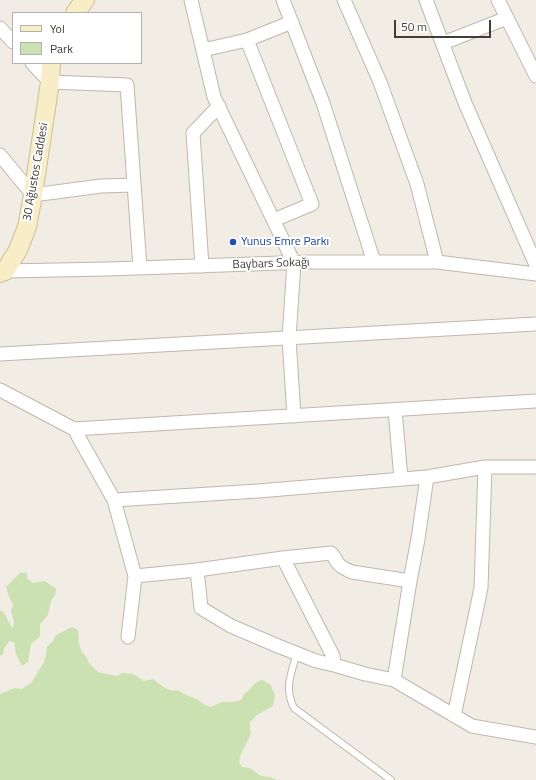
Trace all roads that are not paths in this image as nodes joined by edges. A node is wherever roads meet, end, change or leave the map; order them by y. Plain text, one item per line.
1 (191, 0) edge
2 (283, 0) edge
3 (344, 0) edge
4 (426, 0) edge
5 (498, 0) edge
6 (507, 18) junction
7 (292, 22) junction
8 (0, 28) edge
9 (247, 40) junction
10 (12, 41) edge
11 (442, 43) junction
12 (203, 50) junction
13 (33, 64) edge
14 (52, 64) edge
15 (536, 76) edge
16 (50, 82) junction
17 (219, 106) junction
18 (0, 155) edge
19 (134, 185) junction
20 (33, 195) junction
21 (274, 220) junction
22 (374, 262) junction
23 (437, 262) junction
24 (294, 263) junction
25 (536, 265) edge
26 (202, 266) junction
27 (140, 268) junction
28 (3, 272) edge
29 (536, 274) edge
30 (536, 324) edge
31 (289, 338) junction
32 (0, 354) edge
33 (0, 390) edge
34 (536, 401) edge
35 (395, 410) junction
36 (294, 416) junction
37 (74, 429) junction
38 (485, 467) junction
39 (536, 467) edge
40 (427, 477) junction
41 (401, 479) junction
42 (114, 500) junction
43 (283, 558) junction
44 (197, 570) junction
45 (135, 576) junction
46 (410, 581) junction
47 (128, 637) dead end
48 (297, 653) junction
49 (334, 665) junction
50 (394, 680) junction
51 (454, 716) junction
52 (536, 737) edge
53 (391, 780) edge

1 - 12 street
2 - 7 street
3 - 23 street
4 - 11 street
5 - 6 street
6 - 11 street
6 - 15 street
7 - 9 street
7 - 22 street
8 - 10 street
9 - 12 street
9 - 21 street
11 - 25 street
12 - 17 street
13 - 16 street
14 - 16 main road, 30 Ağustos Caddesi
16 - 19 street
16 - 20 main road, 30 Ağustos Caddesi
17 - 21 street
17 - 26 street
18 - 20 street
19 - 20 street
19 - 27 street
20 - 28 main road, 30 Ağustos Caddesi
21 - 24 street
22 - 23 street, Baybars Sokağı
22 - 24 street, Baybars Sokağı
23 - 29 street, Baybars Sokağı
24 - 26 street, Baybars Sokağı
24 - 31 street
26 - 27 street, Baybars Sokağı
27 - 28 street, Baybars Sokağı
30 - 31 street
31 - 32 street
31 - 36 street
33 - 37 street
34 - 35 street
35 - 36 street
35 - 41 street
36 - 37 street
37 - 42 street
38 - 39 street
38 - 40 street
38 - 51 street
40 - 41 street
40 - 46 street
41 - 42 street
42 - 45 street
43 - 44 street
43 - 46 street
43 - 49 street
44 - 45 street
44 - 48 street
45 - 47 street
46 - 50 street
48 - 49 street
48 - 53 lane
49 - 50 street
50 - 51 street
51 - 52 street

